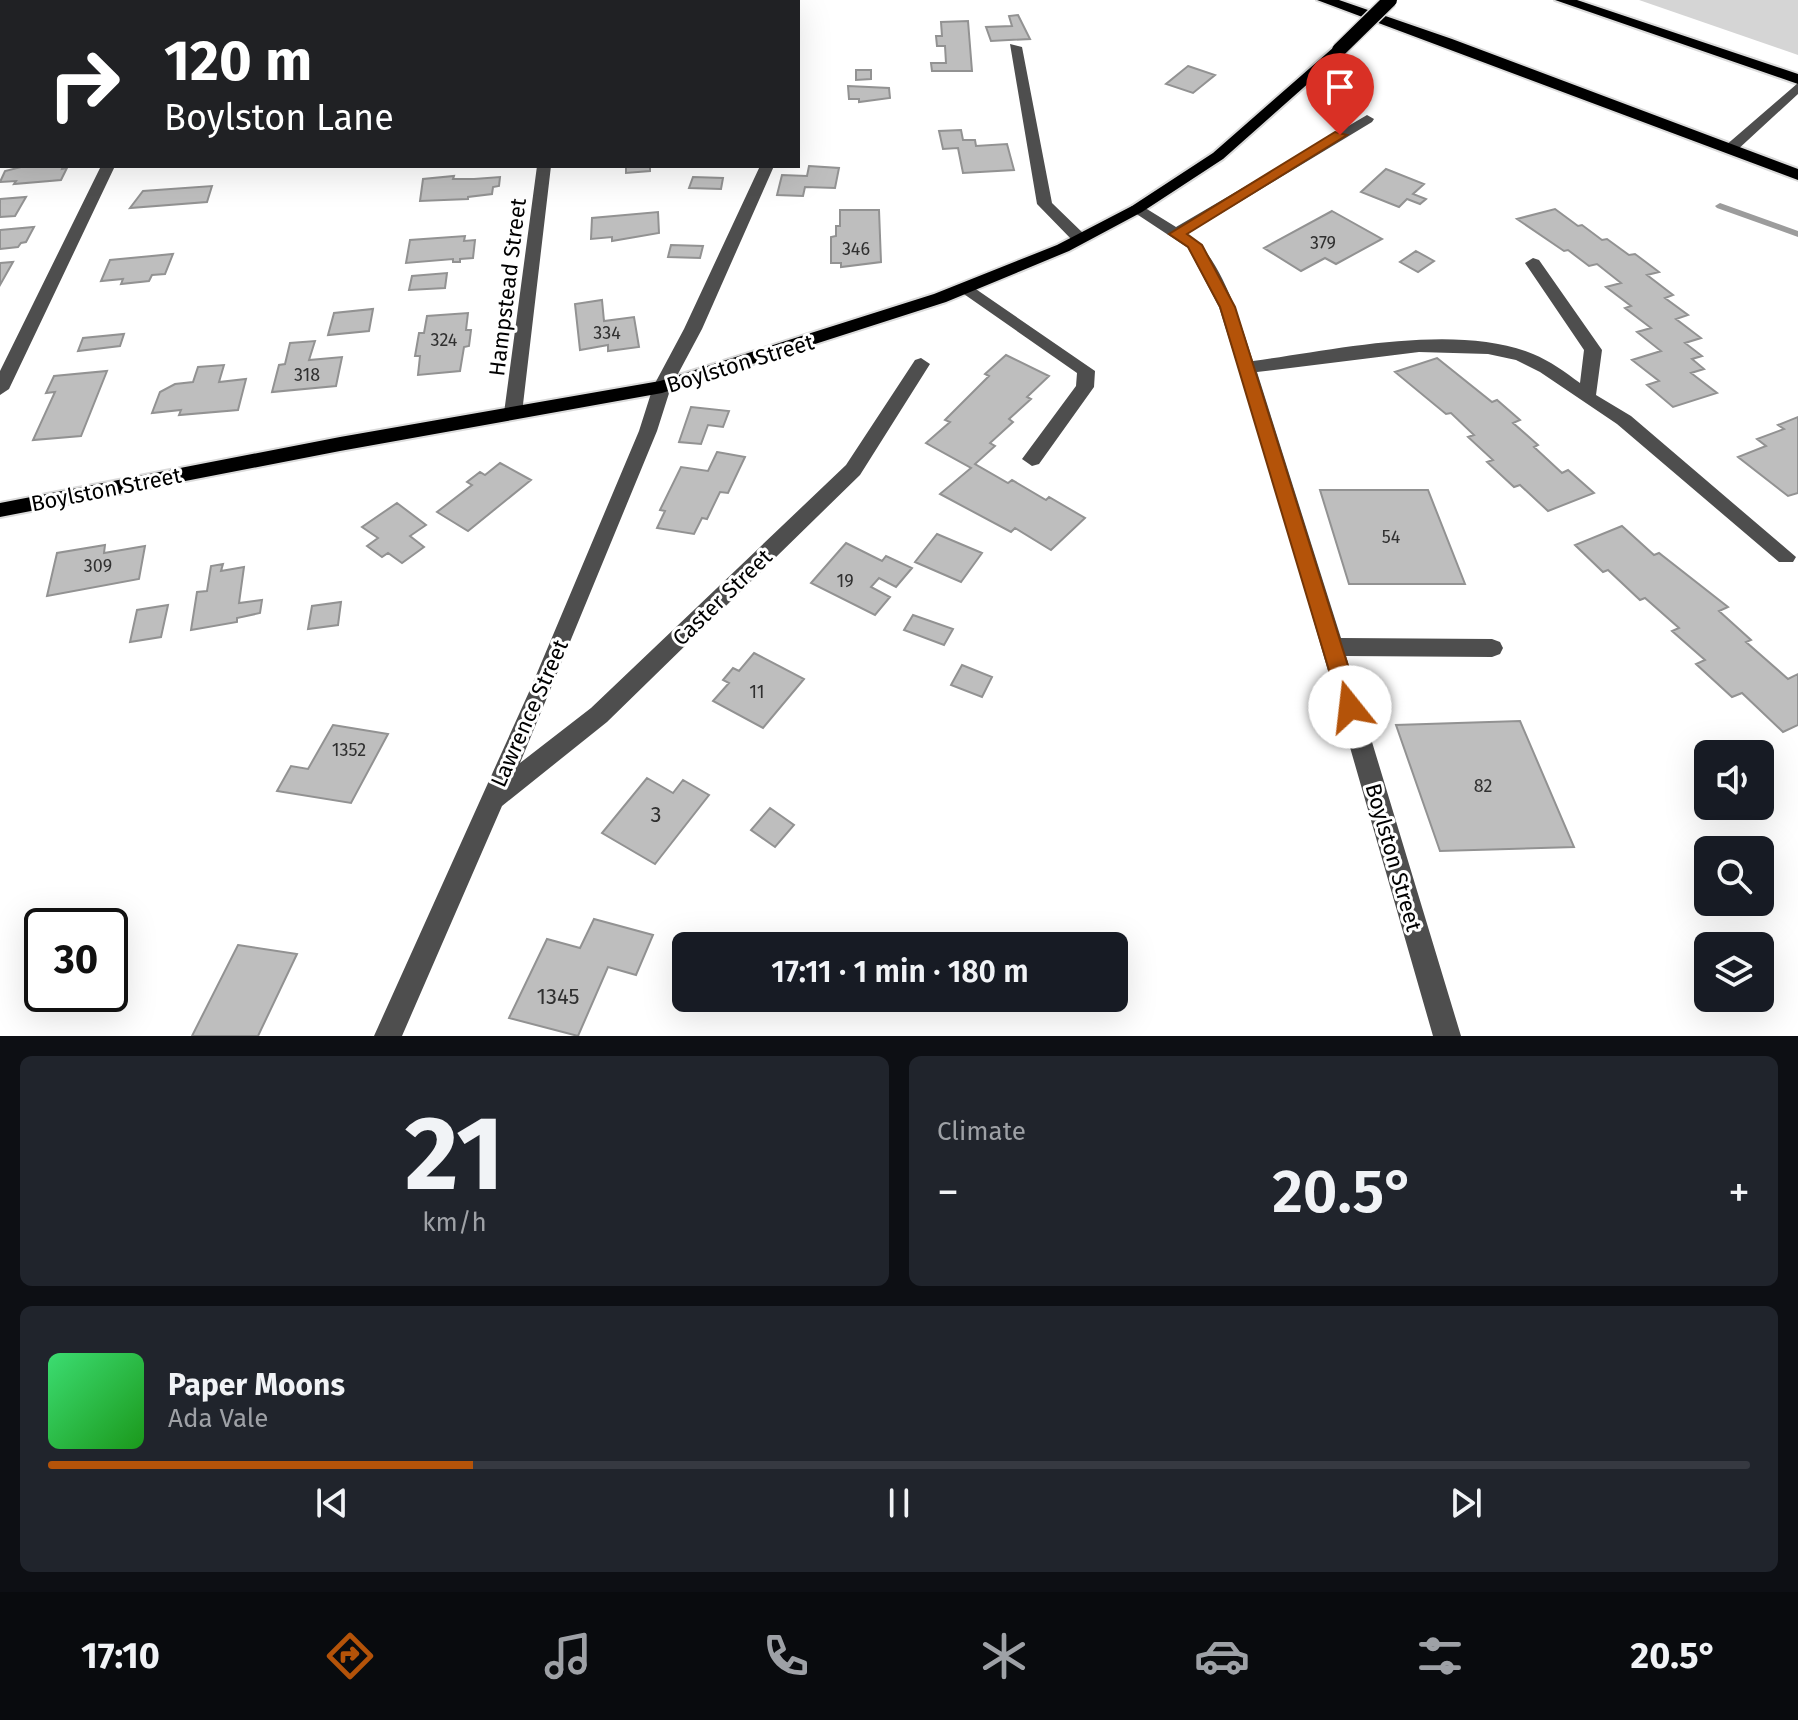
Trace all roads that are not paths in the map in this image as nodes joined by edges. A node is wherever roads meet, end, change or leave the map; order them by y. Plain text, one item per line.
1 (1324, 0) edge
2 (1390, 0) edge
3 (1562, 0) edge
4 (1015, 47) dead end
5 (1798, 79) edge
6 (1798, 87) edge
7 (1367, 119) dead end
8 (1730, 149) junction
9 (107, 168) edge
10 (544, 168) edge
11 (766, 168) edge
12 (1798, 175) edge
13 (1137, 209) junction
14 (1176, 234) junction
15 (1080, 239) junction
16 (1533, 263) dead end
17 (967, 288) junction
18 (921, 364) dead end
19 (1247, 368) junction
20 (662, 387) junction
21 (0, 389) edge
22 (1587, 397) junction
23 (513, 413) junction
24 (1032, 459) dead end
25 (0, 510) edge
26 (1794, 559) edge
27 (1333, 647) junction
28 (1492, 648) dead end
29 (490, 801) junction
30 (388, 1036) edge
31 (1447, 1036) edge

1 - 8 highway
2 - 13 main road, Boylston Street, bridge
3 - 5 highway
4 - 15 street
6 - 8 street
7 - 14 street
8 - 12 highway
9 - 21 street
10 - 23 street, Hampstead Street
11 - 20 street, Lawrence Street
13 - 14 street, Boylston Street
13 - 15 main road, Boylston Street
14 - 19 street, Boylston Street
15 - 17 main road, Boylston Street
16 - 22 street
17 - 20 main road, Boylston Street
17 - 24 street
18 - 29 street, Caster Street
19 - 22 street
19 - 27 street, Boylston Street
20 - 23 main road, Boylston Street
20 - 29 street, Lawrence Street
22 - 26 street
23 - 25 main road, Boylston Street
27 - 28 street
27 - 31 street, Boylston Street
29 - 30 street, Lawrence Street

